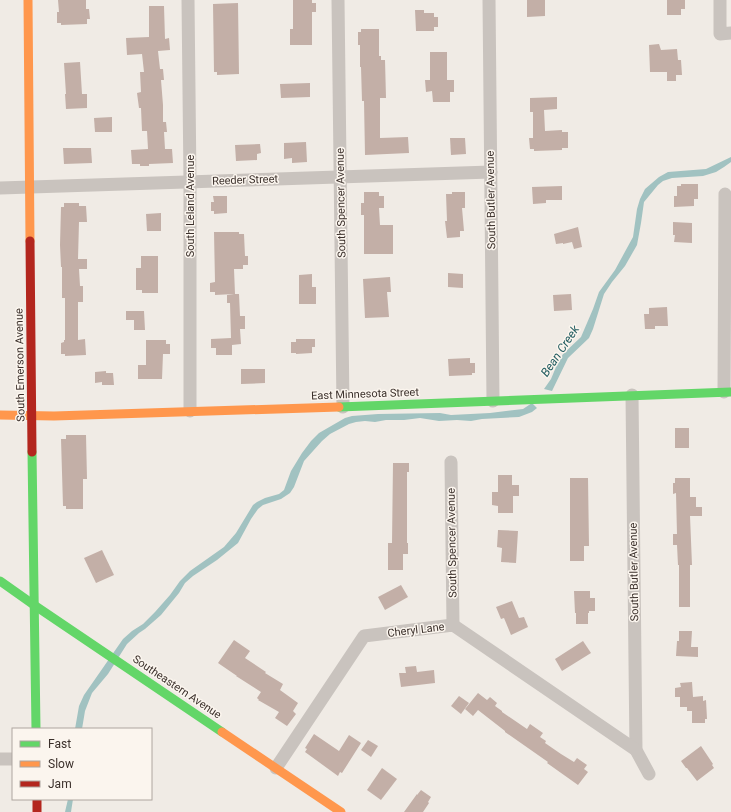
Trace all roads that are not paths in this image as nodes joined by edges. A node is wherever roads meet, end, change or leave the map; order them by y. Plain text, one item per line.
1 (28, 0) edge
2 (188, 0) edge
3 (338, 0) edge
4 (489, 0) edge
5 (720, 0) edge
6 (726, 34) edge
7 (491, 172) junction
8 (340, 176) junction
9 (190, 182) junction
10 (30, 187) junction
11 (0, 188) edge
12 (725, 194) dead end
13 (727, 392) edge
14 (632, 395) junction
15 (493, 401) junction
16 (343, 407) junction
17 (190, 412) junction
18 (0, 415) edge
19 (32, 415) junction
20 (451, 462) dead end
21 (0, 581) edge
22 (34, 605) junction
23 (453, 625) junction
24 (36, 728) edge
25 (636, 750) junction
26 (0, 759) edge
27 (12, 759) edge
28 (276, 768) junction
29 (649, 774) dead end
30 (37, 800) edge
31 (37, 812) edge
32 (341, 812) edge

1 - 10 main road, South Emerson Avenue
2 - 9 street, South Leland Avenue
3 - 8 street, South Spencer Avenue
4 - 7 street, South Butler Avenue
5 - 6 street
7 - 8 street, Reeder Street
7 - 15 street, South Butler Avenue
8 - 9 street, Reeder Street
8 - 16 street, South Spencer Avenue
9 - 10 street, Reeder Street
9 - 17 street, South Leland Avenue
10 - 11 street, Reeder Street
10 - 19 main road, South Emerson Avenue
12 - 13 street
13 - 14 main road, East Minnesota Street
14 - 15 main road, East Minnesota Street
14 - 25 street, South Butler Avenue
15 - 16 main road, East Minnesota Street
16 - 17 main road, East Minnesota Street
17 - 19 main road, East Minnesota Street
18 - 19 main road, East Minnesota Street
19 - 22 main road, South Emerson Avenue
20 - 23 street, South Spencer Avenue
21 - 22 main road, Southeastern Avenue
22 - 24 main road, South Emerson Avenue
22 - 28 main road, Southeastern Avenue
23 - 25 street, Cheryl Lane
23 - 28 street, Cheryl Lane
25 - 29 street
26 - 27 street
28 - 32 main road, Southeastern Avenue
30 - 31 main road

